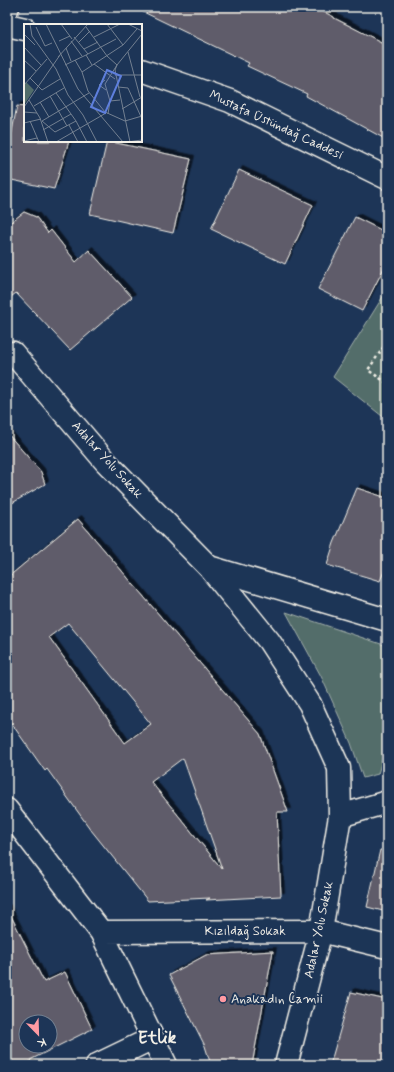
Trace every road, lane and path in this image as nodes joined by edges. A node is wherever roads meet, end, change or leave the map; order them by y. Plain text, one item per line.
1 (7, 25) edge
2 (24, 29) edge
3 (142, 70) edge
4 (387, 178) edge
5 (387, 342) edge
6 (9, 351) edge
7 (387, 383) edge
8 (209, 567) junction
9 (387, 620) edge
10 (387, 802) edge
11 (7, 810) edge
12 (340, 816) junction
13 (321, 931) junction
14 (101, 932) junction
15 (387, 947) edge
16 (153, 1038) junction
17 (97, 1065) edge
18 (166, 1065) edge
19 (286, 1065) edge

1 - 2 street
3 - 4 street, Mustafa Üstündağ Caddesi
5 - 7 path
6 - 8 street, Adalar Yolu Sokak
8 - 9 street, Adalar Yolu Sokak
8 - 12 street, Adalar Yolu Sokak
10 - 12 street
11 - 14 street
12 - 13 street, Adalar Yolu Sokak
13 - 14 street, Kızıldağ Sokak
13 - 15 street, Kızıldağ Sokak
13 - 19 street, Adalar Yolu Sokak
14 - 16 street
16 - 17 street
16 - 18 street

